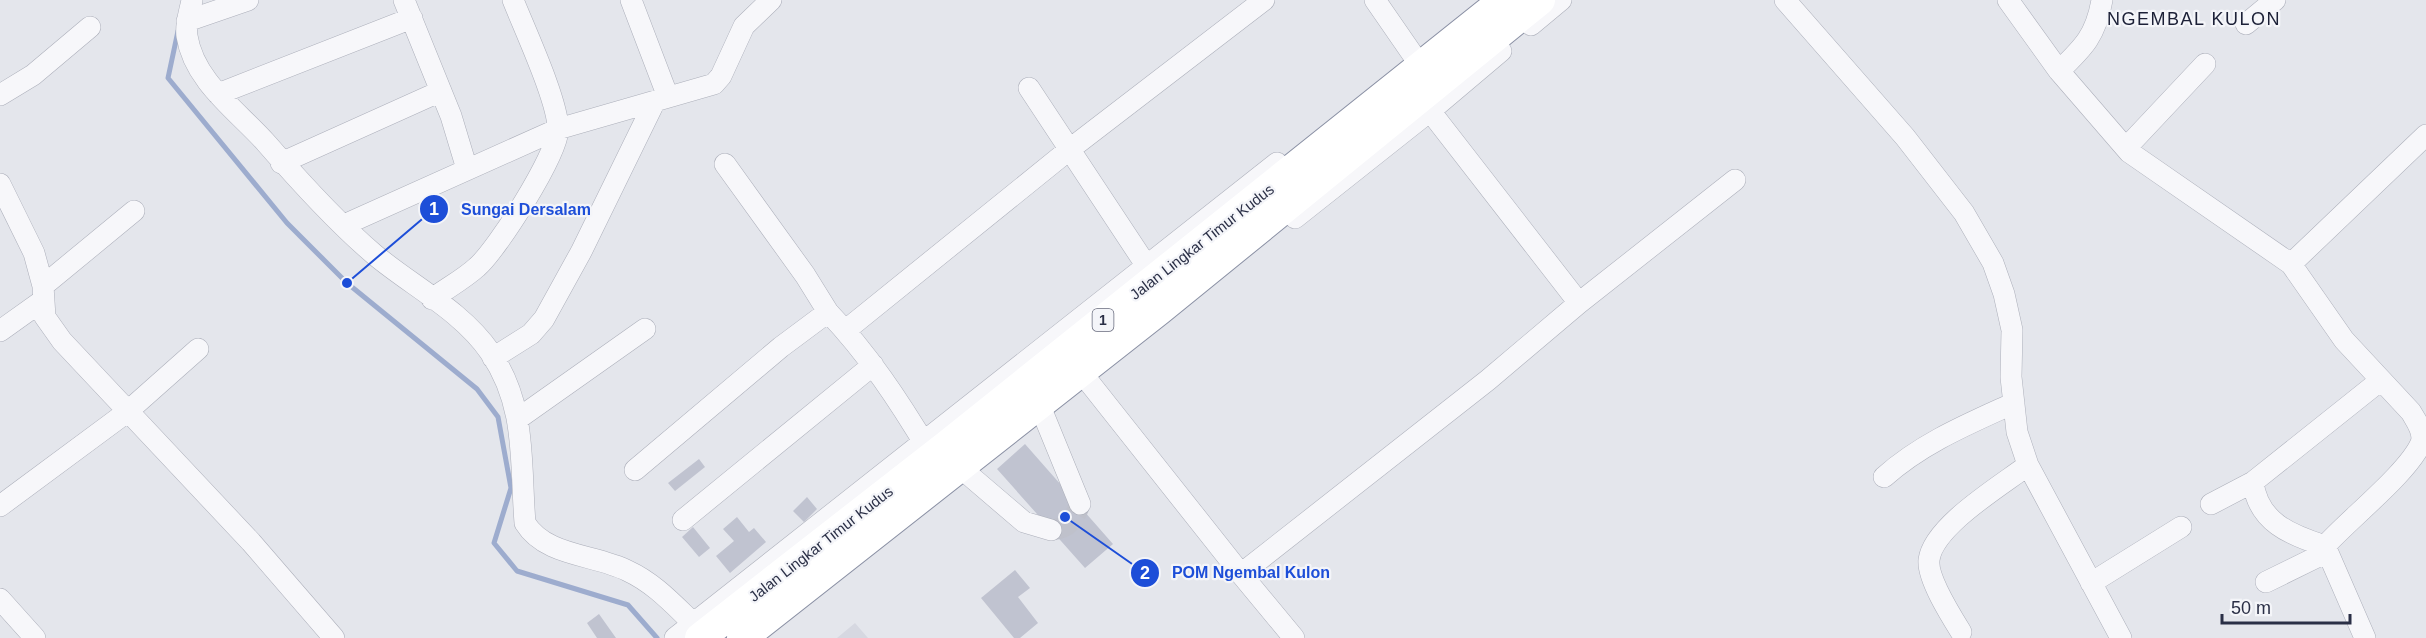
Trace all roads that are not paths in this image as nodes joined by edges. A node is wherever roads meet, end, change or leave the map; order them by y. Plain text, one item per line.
1 (192, 0) edge
2 (248, 0) edge
3 (513, 0) edge
4 (631, 0) edge
5 (771, 0) edge
6 (1264, 0) edge
7 (1375, 0) edge
8 (1480, 0) edge
9 (1504, 0) edge
10 (1540, 0) edge
11 (1561, 0) edge
12 (1785, 0) edge
13 (2008, 0) edge
14 (2102, 0) edge
15 (2275, 0) edge
16 (408, 9) edge
17 (187, 21) junction
18 (2246, 24) dead end
19 (90, 27) dead end
20 (1413, 55) junction
21 (2205, 64) dead end
22 (2059, 71) junction
23 (1029, 88) dead end
24 (441, 91) junction
25 (218, 94) junction
26 (0, 95) edge
27 (661, 100) junction
28 (1430, 111) junction
29 (558, 129) junction
30 (2426, 135) edge
31 (2126, 148) junction
32 (1070, 149) junction
33 (282, 163) junction
34 (724, 164) dead end
35 (467, 169) junction
36 (1735, 180) dead end
37 (0, 184) edge
38 (134, 212) dead end
39 (6, 213) edge
40 (344, 225) junction
41 (2291, 264) junction
42 (1146, 265) junction
43 (43, 294) junction
44 (432, 299) junction
45 (1579, 303) junction
46 (828, 312) junction
47 (645, 329) dead end
48 (846, 330) junction
49 (0, 332) edge
50 (198, 349) dead end
51 (493, 358) junction
52 (873, 365) junction
53 (1085, 376) junction
54 (2381, 380) junction
55 (1027, 395) junction
56 (2014, 404) junction
57 (127, 412) junction
58 (519, 418) junction
59 (945, 460) junction
60 (2028, 465) junction
61 (635, 470) dead end
62 (1884, 477) dead end
63 (2253, 482) junction
64 (1080, 504) dead end
65 (2211, 504) dead end
66 (0, 506) edge
67 (683, 520) dead end
68 (2181, 527) dead end
69 (1051, 530) dead end
70 (2326, 549) junction
71 (1241, 574) junction
72 (2266, 582) dead end
73 (2091, 583) junction
74 (0, 599) edge
75 (697, 631) edge
76 (1961, 632) dead end
77 (35, 638) edge
78 (334, 638) edge
79 (675, 638) edge
80 (741, 638) edge
81 (761, 638) edge
82 (1294, 638) edge
83 (2121, 638) edge
84 (2365, 638) edge

1 - 17 street
2 - 17 street
3 - 29 street
4 - 27 street
5 - 27 street
6 - 32 street
7 - 20 street
8 - 20 street
9 - 55 highway, Jalan Lingkar Timur Kudus / 1
10 - 53 highway, Jalan Lingkar Timur Kudus / 1
11 - 28 street
12 - 56 street
13 - 22 street
14 - 22 street
15 - 18 street
16 - 24 street
16 - 25 street
17 - 25 street
19 - 26 street
20 - 42 street
21 - 31 street
22 - 31 street
23 - 32 street
24 - 33 street
24 - 35 street
25 - 33 street
27 - 29 street
27 - 51 street
28 - 45 street
28 - 53 street
29 - 35 street
29 - 44 street
30 - 41 street
31 - 41 street
32 - 42 street
32 - 48 street
33 - 40 street
34 - 46 street
35 - 40 street
36 - 45 street
37 - 39 street
38 - 43 street
39 - 43 street
40 - 44 street
41 - 54 street
42 - 55 street
43 - 49 street
43 - 57 street
44 - 51 street
45 - 71 street
46 - 48 street
46 - 61 street
47 - 58 street
48 - 52 street
50 - 57 street
51 - 58 street
52 - 59 street
52 - 67 street
53 - 55 highway, Jalan Lingkar Timur Kudus / 1
53 - 71 street
54 - 63 street
54 - 70 street
55 - 59 highway, Jalan Lingkar Timur Kudus / 1
55 - 59 street
55 - 64 street
56 - 60 street
56 - 62 street
57 - 66 street
57 - 78 street
58 - 75 street
59 - 69 street
59 - 75 highway, Jalan Lingkar Timur Kudus / 1
59 - 80 highway, Jalan Lingkar Timur Kudus / 1
59 - 81 street
60 - 73 street
60 - 76 street
63 - 65 street
63 - 70 street
68 - 73 street
70 - 72 street
70 - 84 street
71 - 82 street
73 - 83 street
74 - 77 street
75 - 79 street

